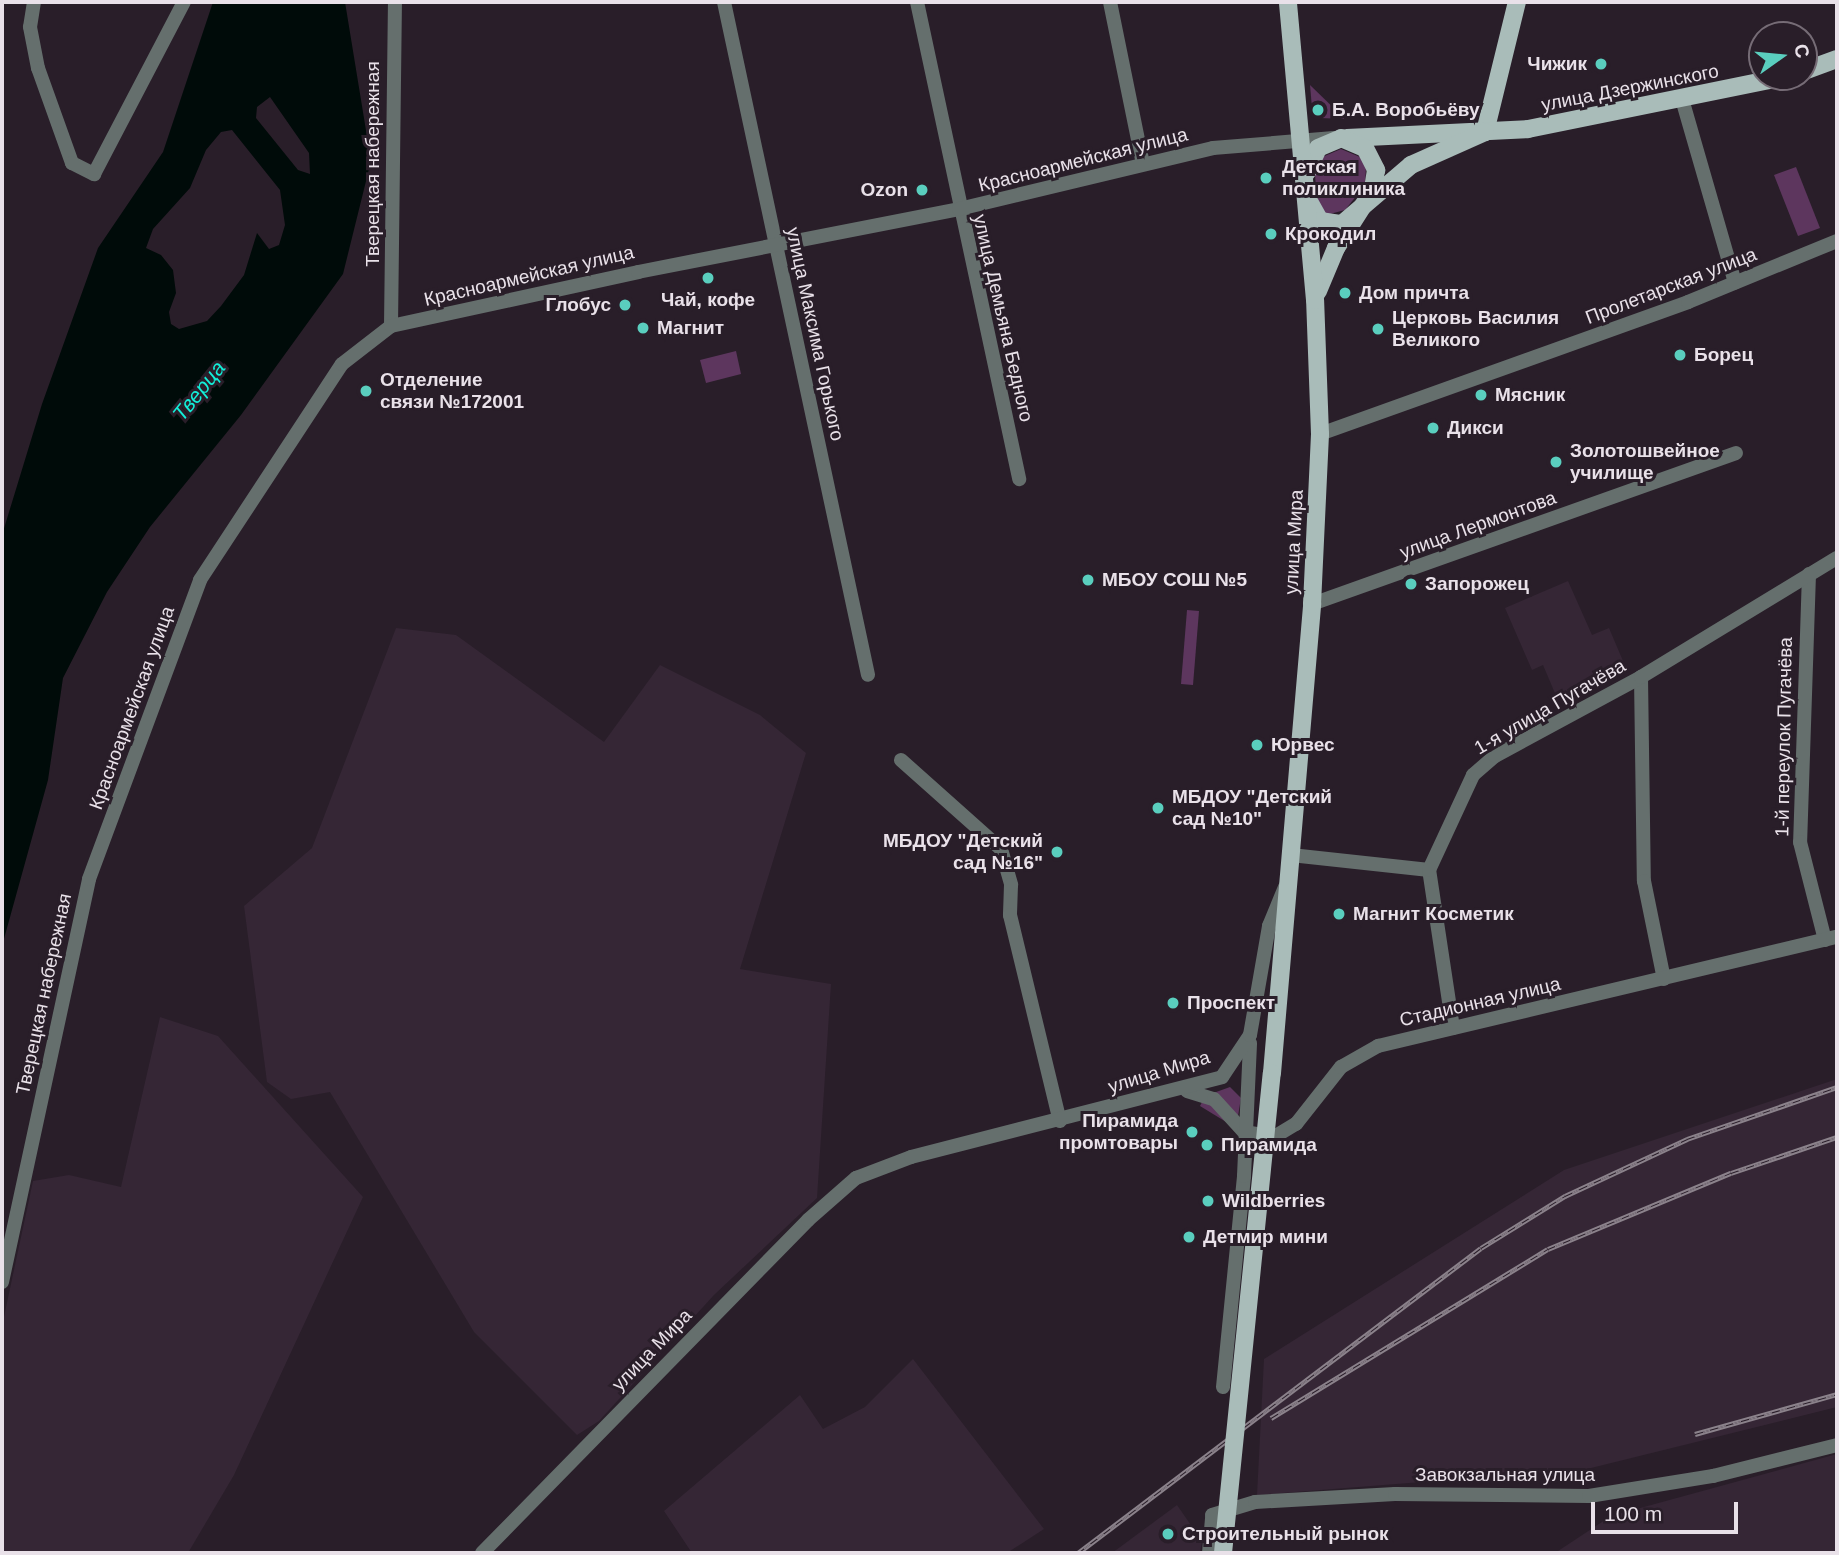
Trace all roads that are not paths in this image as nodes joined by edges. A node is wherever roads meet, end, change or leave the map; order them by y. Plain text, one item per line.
1 (34, 2) edge
2 (184, 2) edge
3 (395, 2) edge
4 (724, 2) edge
5 (917, 2) edge
6 (1110, 2) edge
7 (1288, 2) edge
8 (1517, 2) edge
9 (1837, 59) edge
10 (1818, 66) edge
11 (1748, 85) edge
12 (1682, 99) junction
13 (1485, 132) junction
14 (1342, 138) junction
15 (1301, 139) junction
16 (1143, 164) junction
17 (1305, 186) junction
18 (959, 209) junction
19 (1361, 211) junction
20 (1837, 241) edge
21 (776, 244) junction
22 (1735, 283) junction
23 (1315, 300) junction
24 (391, 326) junction
25 (1320, 434) junction
26 (1736, 453) dead end
27 (1019, 479) dead end
28 (1837, 558) edge
29 (1809, 574) junction
30 (1311, 604) junction
31 (868, 675) dead end
32 (1641, 677) junction
33 (901, 761) dead end
34 (1291, 855) junction
35 (1429, 870) junction
36 (89, 878) joint
37 (1289, 879) junction
38 (1831, 938) edge
39 (1664, 979) junction
40 (1453, 1028) junction
41 (1251, 1035) junction
42 (1222, 1077) junction
43 (1178, 1091) junction
44 (1221, 1105) junction
45 (1060, 1121) junction
46 (1244, 1132) junction
47 (2, 1282) edge
48 (1223, 1387) dead end
49 (1837, 1446) edge
50 (482, 1553) edge
51 (1209, 1553) edge
52 (1223, 1553) edge

1 - 2 street
3 - 24 street, Тверецкая набережная
4 - 21 street, улица Максима Горького
5 - 18 street, улица Демьяна Бедного
6 - 16 street
7 - 15 main road, улица Мира
8 - 13 main road
9 - 10 main road
11 - 12 main road, улица Дзержинского
12 - 13 main road, улица Дзержинского
12 - 22 street
13 - 14 main road, улица Дзержинского
13 - 19 main road
14 - 15 street, Красноармейская улица
14 - 17 main road
14 - 19 main road
15 - 16 street, Красноармейская улица
15 - 17 main road, улица Мира
16 - 18 street, Красноармейская улица
17 - 19 main road
17 - 23 main road, улица Мира
18 - 21 street, Красноармейская улица
18 - 27 street, улица Демьяна Бедного
19 - 23 main road, улица Мира
20 - 22 street, Пролетарская улица
21 - 24 street, Красноармейская улица
21 - 31 street, улица Максима Горького
22 - 25 street, Пролетарская улица
23 - 25 main road, улица Мира
24 - 36 street, Красноармейская улица
25 - 30 main road, улица Мира
26 - 30 street, улица Лермонтова
28 - 29 street, 1-я улица Пугачёва
29 - 32 street, 1-я улица Пугачёва
29 - 38 street, 1-й переулок Пугачёва
30 - 34 main road, улица Мира
32 - 35 street, 1-я улица Пугачёва
32 - 39 street
33 - 45 street
34 - 35 street
34 - 37 main road, улица Мира
35 - 40 street
36 - 47 street, Тверецкая набережная
37 - 41 street, улица Мира
37 - 52 main road, bridge
38 - 39 street, Стадионная улица
39 - 40 street, Стадионная улица
40 - 46 street, Стадионная улица
41 - 42 street, улица Мира
41 - 46 street
42 - 43 street, улица Мира
42 - 44 street
43 - 44 street
43 - 45 street, улица Мира
44 - 46 street
45 - 50 street, улица Мира
46 - 48 street
49 - 51 street, Завокзальная улица

